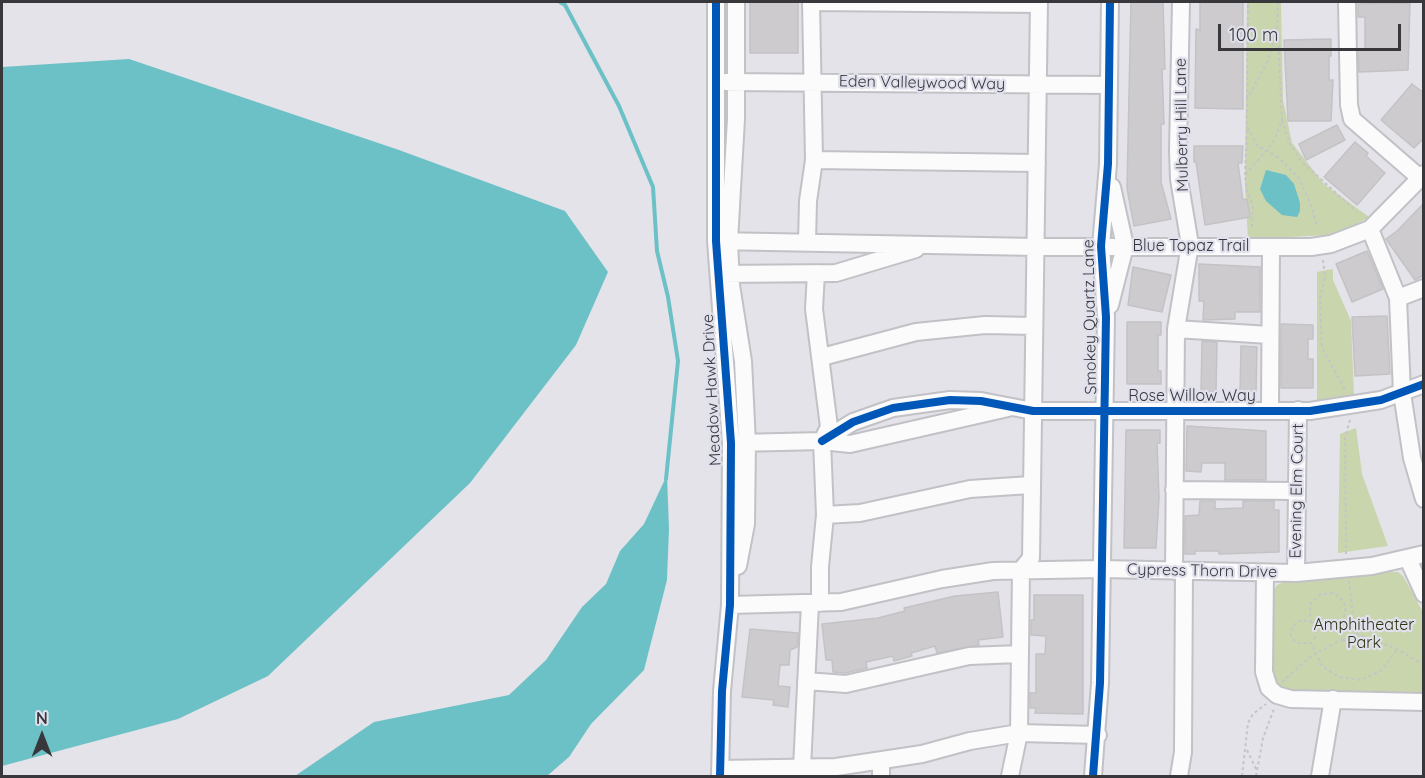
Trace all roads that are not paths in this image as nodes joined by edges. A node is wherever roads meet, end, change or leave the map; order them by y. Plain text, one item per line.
1 (716, 2) edge
2 (736, 2) edge
3 (811, 2) edge
4 (1110, 2) edge
5 (1181, 2) edge
6 (1347, 2) edge
7 (1039, 3) edge
8 (717, 82) junction
9 (736, 82) junction
10 (812, 82) junction
11 (1038, 84) junction
12 (1109, 84) junction
13 (814, 160) junction
14 (1037, 163) junction
15 (1108, 164) junction
16 (1422, 176) edge
17 (1370, 229) junction
18 (722, 241) junction
19 (807, 242) junction
20 (931, 245) junction
21 (1190, 245) junction
22 (1101, 246) junction
23 (1125, 246) junction
24 (1271, 246) junction
25 (1036, 247) junction
26 (724, 273) junction
27 (816, 273) junction
28 (1424, 288) edge
29 (1398, 298) junction
30 (1106, 317) junction
31 (1034, 326) junction
32 (1176, 329) junction
33 (1269, 335) junction
34 (822, 357) junction
35 (1424, 384) edge
36 (1402, 393) junction
37 (1025, 408) junction
38 (1104, 408) junction
39 (1270, 409) junction
40 (1176, 410) junction
41 (1298, 410) junction
42 (822, 441) junction
43 (739, 443) junction
44 (1030, 485) junction
45 (1422, 487) edge
46 (1174, 490) junction
47 (1296, 491) junction
48 (825, 515) junction
49 (1416, 556) edge
50 (1102, 569) junction
51 (1021, 570) junction
52 (1179, 571) junction
53 (1265, 573) junction
54 (1296, 573) junction
55 (1424, 594) edge
56 (815, 604) junction
57 (730, 605) junction
58 (1019, 654) junction
59 (806, 681) junction
60 (1333, 699) junction
61 (1424, 702) edge
62 (1019, 733) junction
63 (1098, 735) junction
64 (802, 768) junction
65 (881, 769) edge
66 (720, 773) edge
67 (1323, 776) edge
68 (1010, 777) edge
69 (1093, 777) edge
70 (1179, 777) edge

1 - 8 street, Meadow Hawk Drive
2 - 9 street, Meadow Hawk Drive
3 - 7 street
3 - 10 street
4 - 12 street, Smokey Quartz Lane
5 - 21 street, Mulberry Hill Lane
6 - 16 street
7 - 11 street
8 - 9 street, Eden Valleywood Way
8 - 18 street, Meadow Hawk Drive
9 - 10 street, Eden Valleywood Way
9 - 18 street, Meadow Hawk Drive
10 - 11 street, Eden Valleywood Way
10 - 13 street
11 - 12 street, Eden Valleywood Way
11 - 14 street
12 - 15 street, Smokey Quartz Lane
13 - 14 street
13 - 19 street
14 - 25 street
15 - 22 street, Smokey Quartz Lane
15 - 23 street, Smokey Quartz Lane
16 - 17 street, Blue Topaz Trail
17 - 24 street, Blue Topaz Trail
17 - 29 street
18 - 19 street, Blue Topaz Trail
18 - 26 street, Meadow Hawk Drive
19 - 20 street, Blue Topaz Trail
20 - 25 street, Blue Topaz Trail
20 - 27 street, Blue Topaz Trail
21 - 23 street, Blue Topaz Trail
21 - 24 street, Blue Topaz Trail
21 - 32 street, Mulberry Hill Lane
22 - 23 street, Blue Topaz Trail
22 - 25 street, Blue Topaz Trail
22 - 30 street, Smokey Quartz Lane
23 - 30 street, Smokey Quartz Lane
24 - 33 street
25 - 31 street
26 - 27 street, Blue Topaz Trail
26 - 43 street, Meadow Hawk Drive
27 - 34 street
28 - 29 street
29 - 36 street
30 - 38 street, Smokey Quartz Lane
31 - 34 street
31 - 37 street
32 - 33 street
32 - 40 street, Mulberry Hill Lane
33 - 39 street
34 - 42 street
35 - 36 street, Rose Willow Way
36 - 41 street, Rose Willow Way
36 - 45 street
37 - 38 street, Rose Willow Way
37 - 42 street, Rose Willow Way
37 - 42 street, Rose Willow Way
37 - 44 street
38 - 40 street, Rose Willow Way
38 - 50 street, Smokey Quartz Lane
39 - 40 street, Rose Willow Way
39 - 41 street, Rose Willow Way
40 - 46 street, Mulberry Hill Lane
41 - 47 street, Evening Elm Court
42 - 43 street, Rose Willow Way
42 - 48 street
43 - 57 street, Meadow Hawk Drive
44 - 48 street
44 - 51 street
46 - 47 street
46 - 52 street, Mulberry Hill Lane
47 - 54 street, Evening Elm Court
48 - 56 street
49 - 54 street, Cypress Thorn Drive
49 - 55 street
50 - 51 street, Cypress Thorn Drive
50 - 52 street, Cypress Thorn Drive
50 - 63 street, Smokey Quartz Lane
51 - 56 street, Cypress Thorn Drive
51 - 58 street
52 - 53 street, Cypress Thorn Drive
52 - 70 street, Mulberry Hill Lane
53 - 54 street, Cypress Thorn Drive
53 - 60 street
56 - 57 street, Cypress Thorn Drive
56 - 59 street
57 - 66 street, Meadow Hawk Drive
58 - 59 street
58 - 62 street
59 - 64 street
60 - 61 street
60 - 67 street
62 - 63 street
62 - 65 street
62 - 68 street
63 - 69 street, Smokey Quartz Lane
64 - 65 street
64 - 66 street

